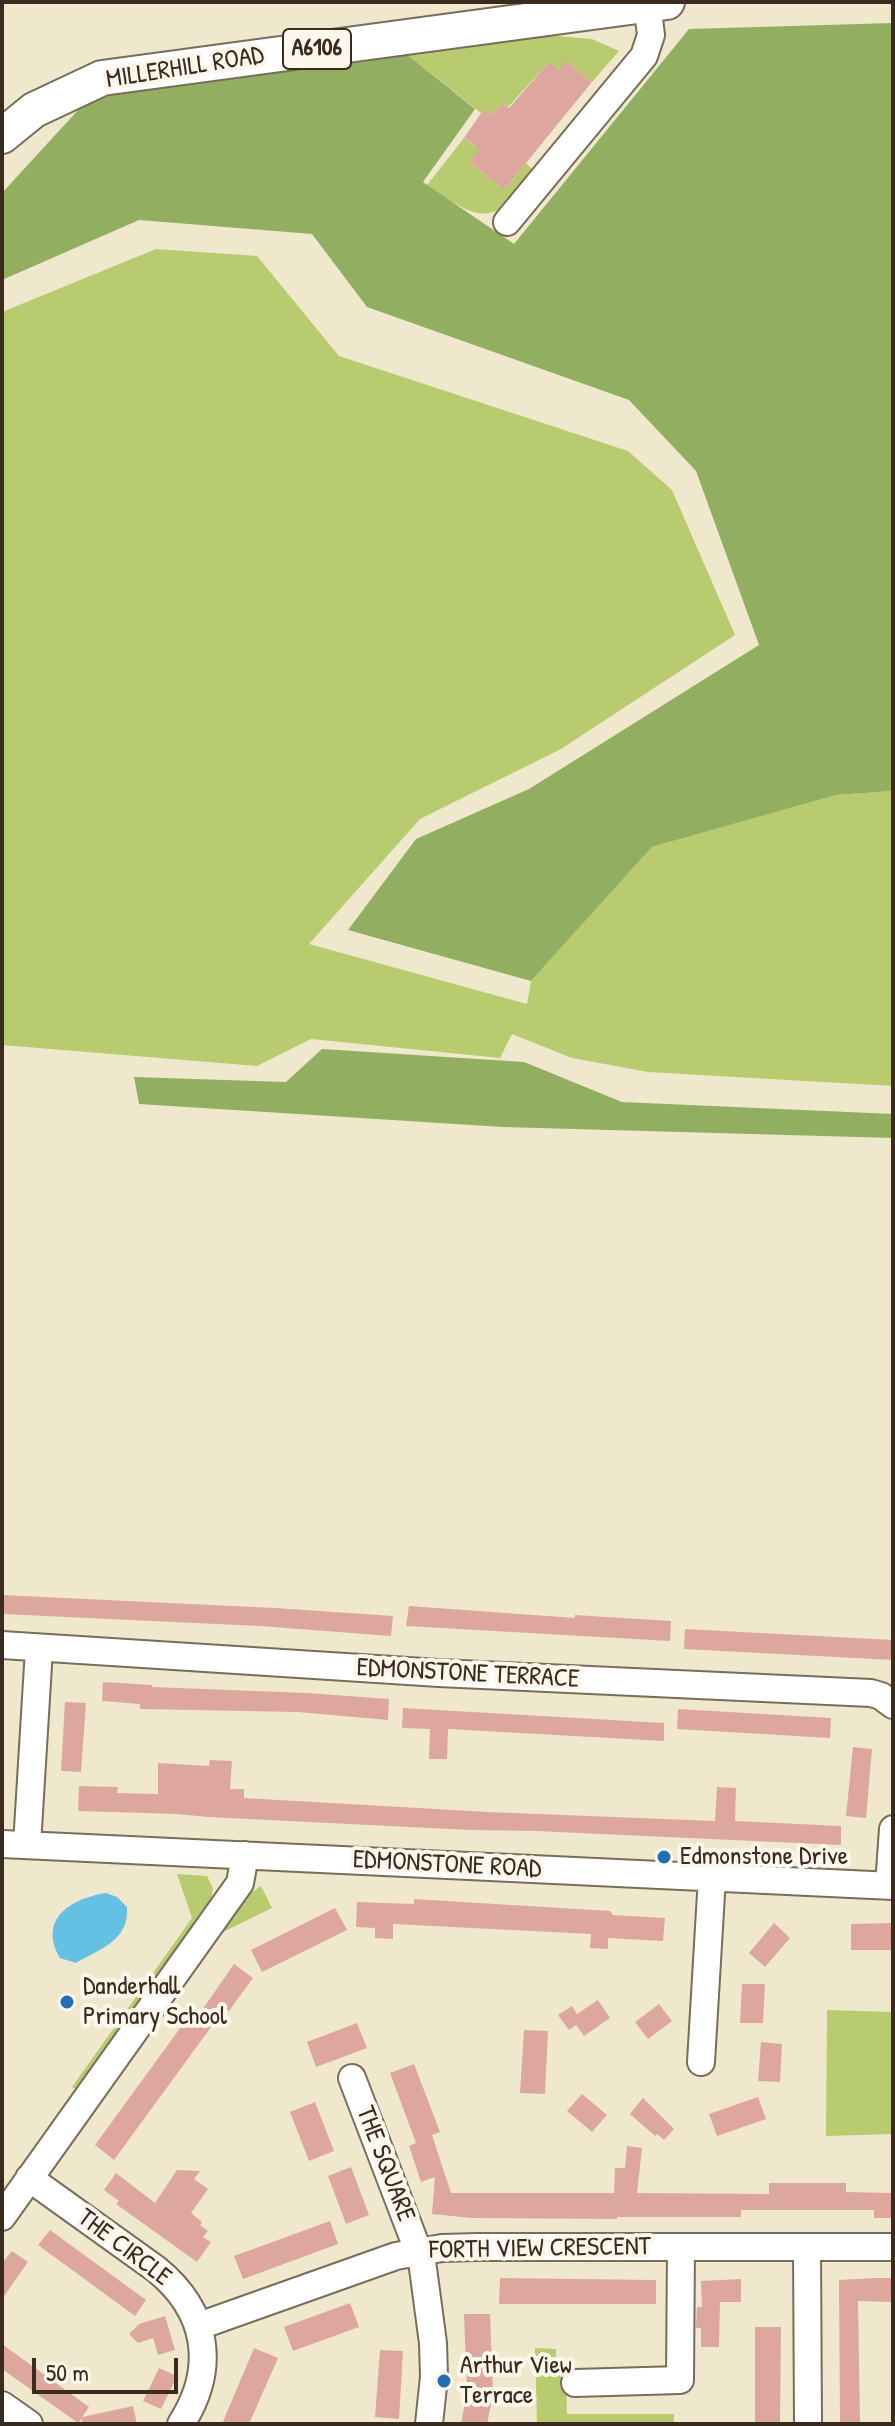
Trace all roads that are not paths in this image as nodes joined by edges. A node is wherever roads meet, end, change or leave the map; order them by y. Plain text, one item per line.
1 (667, 2) edge
2 (647, 3) edge
3 (2, 136) edge
4 (507, 222) dead end
5 (2, 1645) edge
6 (39, 1649) junction
7 (893, 1705) edge
8 (893, 1829) edge
9 (14, 1844) edge
10 (245, 1855) junction
11 (712, 1877) junction
12 (891, 1886) edge
13 (701, 2062) dead end
14 (351, 2079) dead end
15 (29, 2178) junction
16 (2, 2217) edge
17 (681, 2247) junction
18 (893, 2247) edge
19 (807, 2248) junction
20 (419, 2250) junction
21 (199, 2326) junction
22 (575, 2383) dead end
23 (2, 2405) edge
24 (29, 2424) edge
25 (181, 2424) edge
26 (429, 2424) edge
27 (808, 2424) edge

1 - 2 main road, MILLERHILL ROAD / A6106
2 - 3 main road, MILLERHILL ROAD / A6106
2 - 4 street
5 - 6 street, EDMONSTONE TERRACE
6 - 7 street, EDMONSTONE TERRACE
6 - 9 street
8 - 12 street
9 - 10 street, EDMONSTONE ROAD
10 - 11 street, EDMONSTONE ROAD
10 - 15 street
11 - 12 street, EDMONSTONE ROAD
11 - 13 street
14 - 20 street, THE SQUARE
15 - 16 street
15 - 21 street, THE CIRCLE
17 - 19 street, FORTH VIEW CRESCENT
17 - 20 street, FORTH VIEW CRESCENT
17 - 22 street
18 - 19 street, FORTH VIEW CRESCENT
19 - 27 street
20 - 21 street, FORTH VIEW CRESCENT
20 - 26 street
21 - 25 street, THE CIRCLE
23 - 24 street

